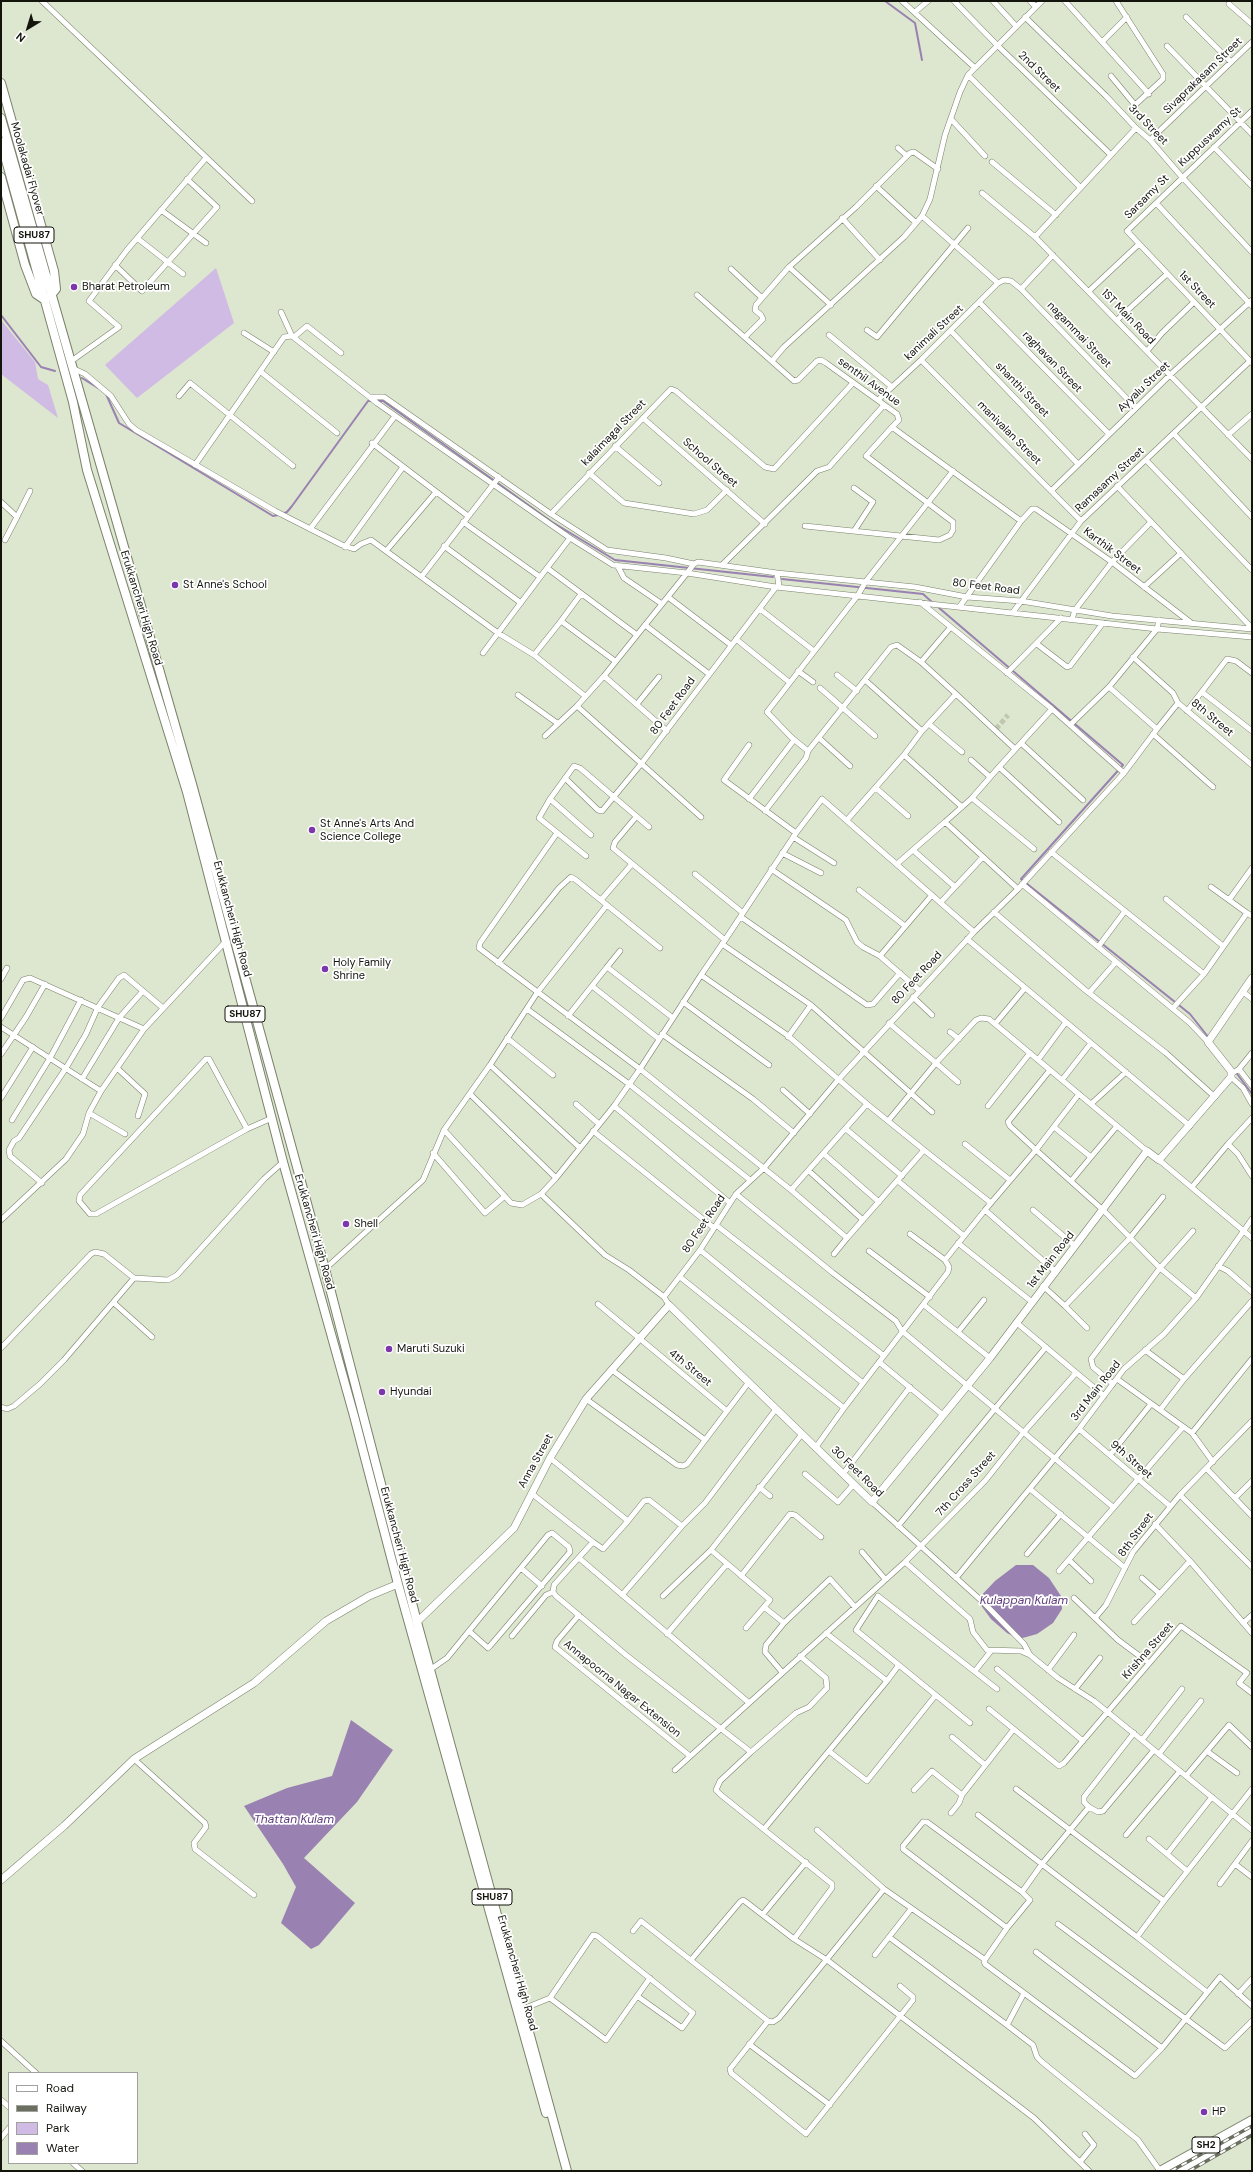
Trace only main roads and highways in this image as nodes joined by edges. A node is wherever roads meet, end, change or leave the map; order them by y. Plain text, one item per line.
1 (1, 83) edge
2 (1, 118) edge
3 (1, 142) edge
4 (1, 177) edge
5 (16, 185) junction
6 (48, 298) junction
7 (77, 400) junction
8 (211, 867) junction
9 (1252, 978) edge
10 (274, 1087) junction
11 (264, 1088) junction
12 (669, 1305) joint
13 (872, 1502) joint
14 (398, 1584) junction
15 (417, 1622) junction
16 (1, 1880) edge
17 (1252, 2120) edge
18 (1252, 2131) edge
19 (562, 2171) edge
20 (567, 2171) edge
21 (1160, 2171) edge
22 (1181, 2171) edge

1 - 6 main road
2 - 5 main road, Moolakadai Flyover / SHU87
3 - 5 main road, Moolakadai Flyover / SHU87
4 - 6 main road
5 - 6 main road, Moolakadai Flyover / SHU87
6 - 7 main road, SHU87
6 - 7 main road, Erukkancheri High Road / SHU87
7 - 8 main road, SHU87
7 - 8 main road, Erukkancheri High Road / SHU87
8 - 10 main road, SHU87
8 - 11 main road, Erukkancheri High Road / SHU87
9 - 13 main road, 1st Main Road
10 - 11 main road
10 - 15 main road, SHU87
11 - 14 main road, Erukkancheri High Road / SHU87
12 - 13 main road, 30 Feet Road
12 - 15 main road, Anna Street
14 - 16 main road
14 - 19 main road, Erukkancheri High Road / SHU87
15 - 20 main road, SHU87
17 - 21 main road, SH2
18 - 22 main road, SH2

